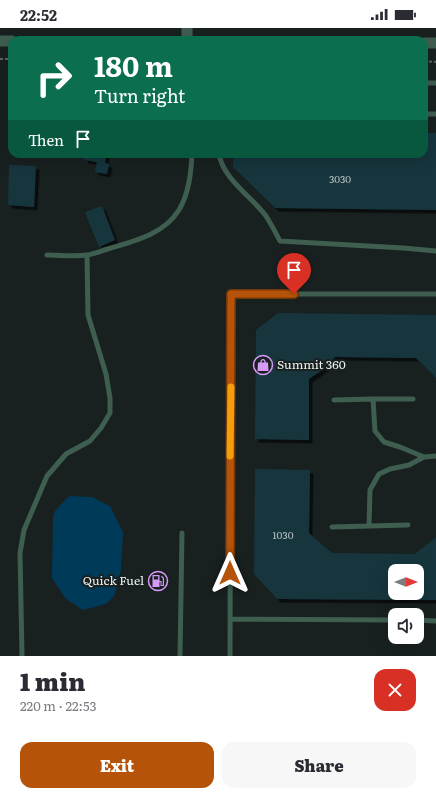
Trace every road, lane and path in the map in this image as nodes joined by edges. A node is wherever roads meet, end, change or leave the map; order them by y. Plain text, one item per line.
1 (192, 158) edge
2 (219, 158) edge
3 (436, 251) edge
4 (47, 255) dead end
5 (87, 255) junction
6 (436, 294) edge
7 (373, 399) junction
8 (413, 399) dead end
9 (334, 400) dead end
10 (436, 456) edge
11 (424, 457) junction
12 (408, 525) dead end
13 (369, 526) junction
14 (332, 527) dead end
15 (182, 533) dead end
16 (230, 619) junction
17 (388, 620) edge
18 (424, 620) edge
19 (436, 621) edge
20 (22, 656) edge
21 (180, 656) edge
22 (230, 656) edge

1 - 5 lane
2 - 3 lane
4 - 5 lane
5 - 20 lane
6 - 16 lane
7 - 8 lane
7 - 9 lane
7 - 11 lane
10 - 11 lane
11 - 13 lane
12 - 13 lane
13 - 14 lane
15 - 21 lane
16 - 17 lane
16 - 22 lane
18 - 19 lane

